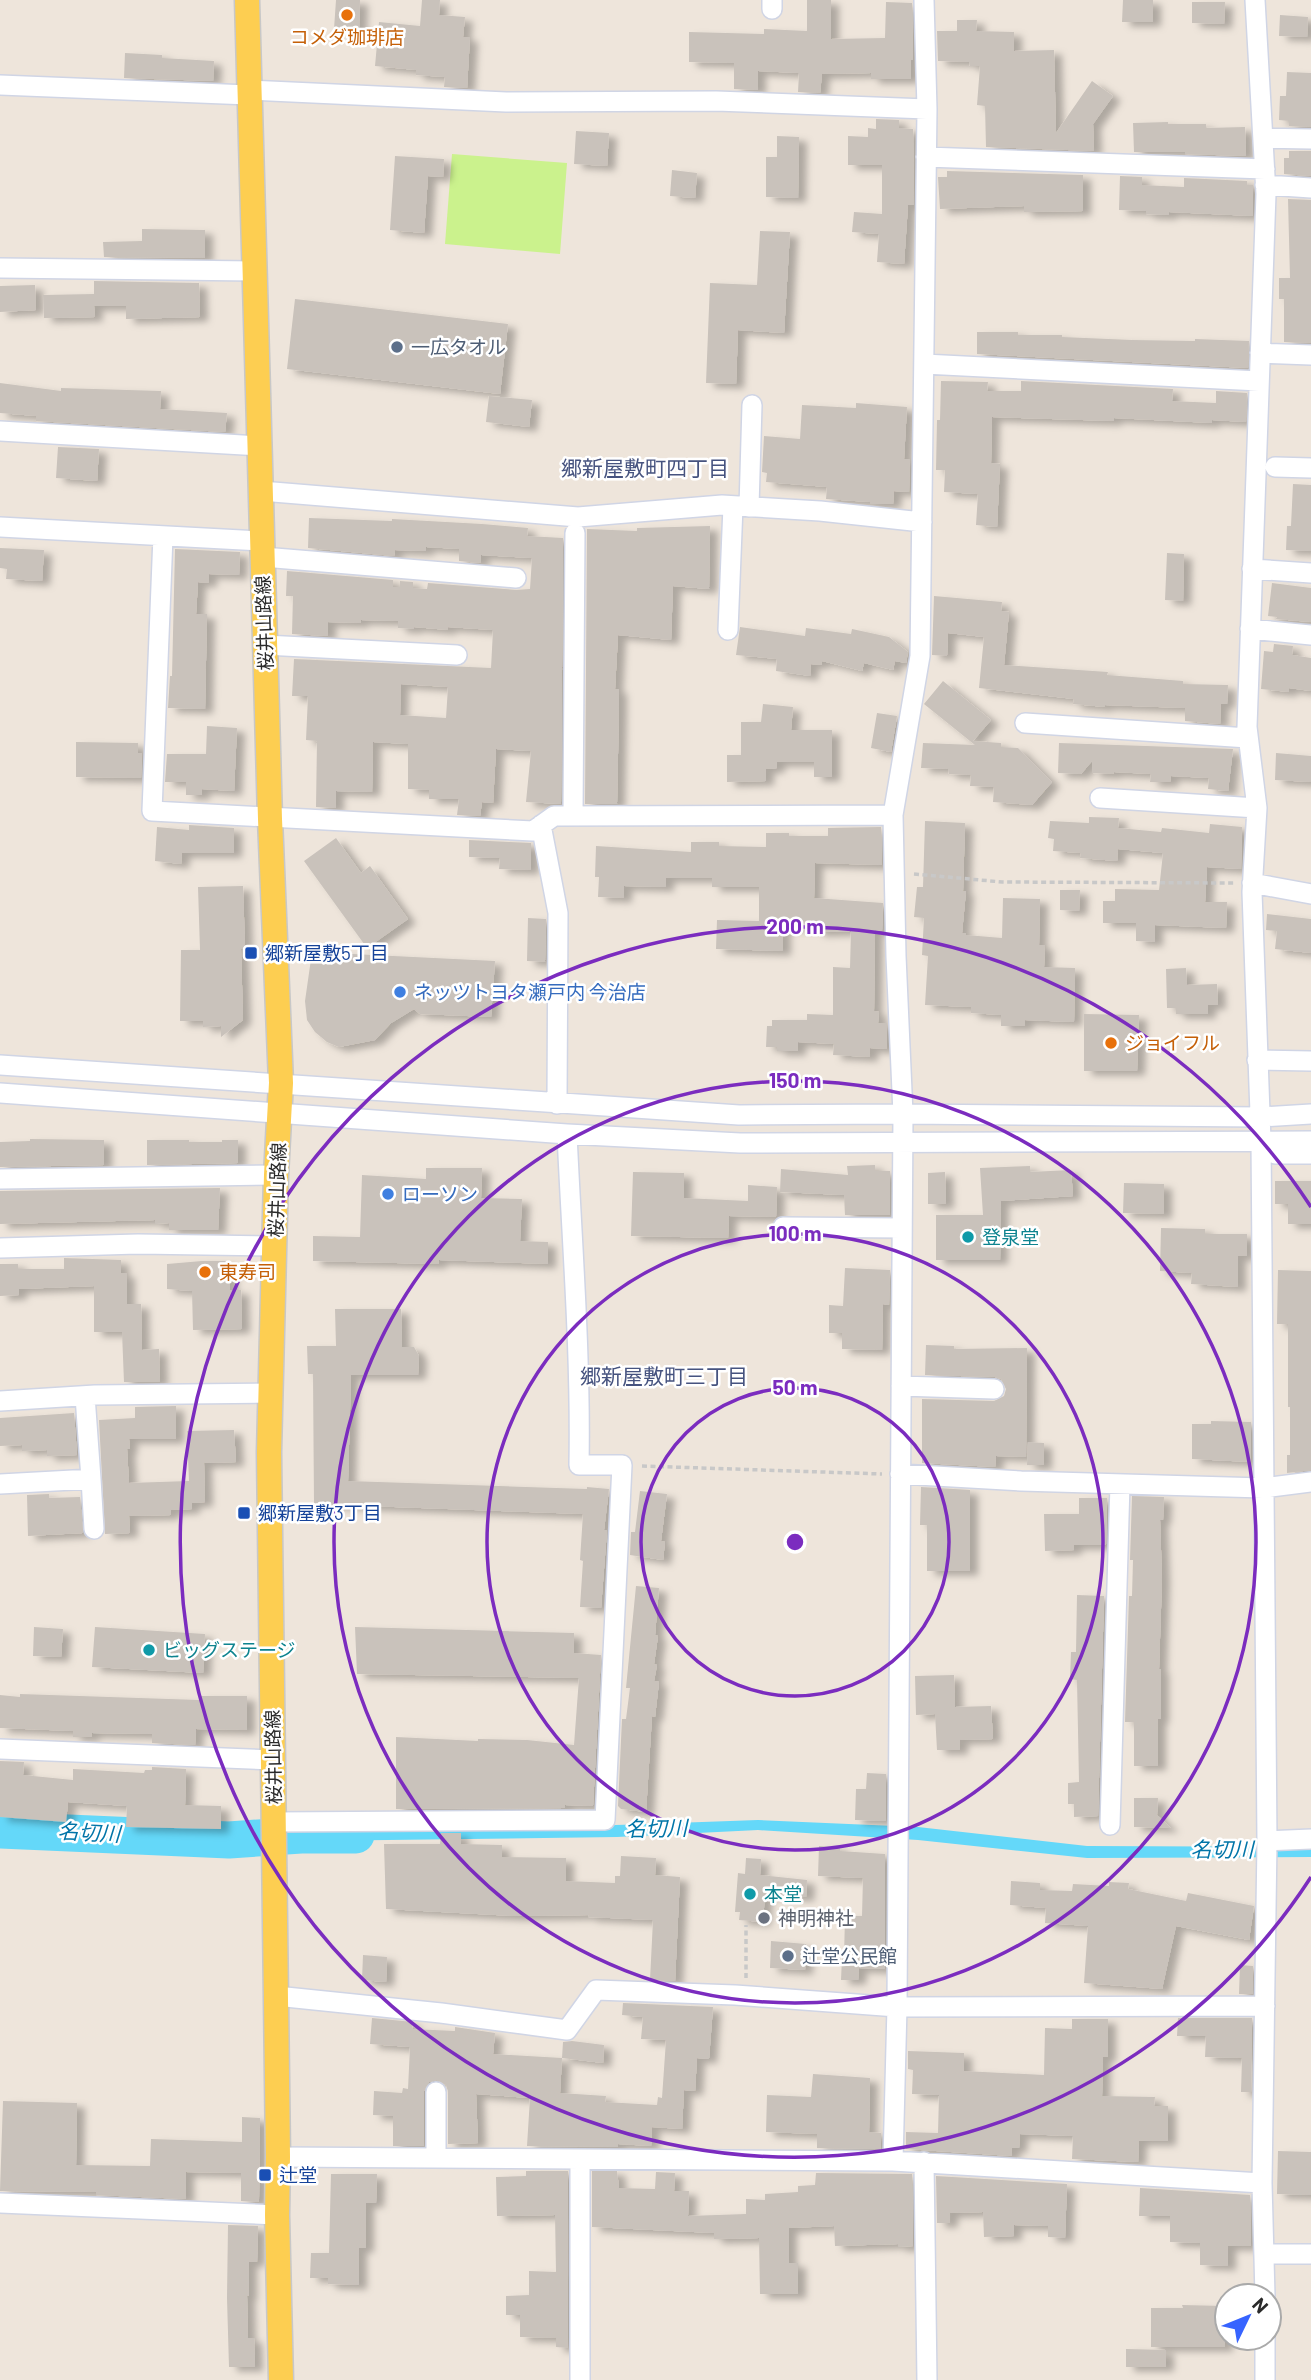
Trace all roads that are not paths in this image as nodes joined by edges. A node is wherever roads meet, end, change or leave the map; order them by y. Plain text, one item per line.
1 (247, 0) edge
2 (924, 0) edge
3 (1255, 0) edge
4 (0, 85) edge
5 (249, 93) junction
6 (927, 109) junction
7 (1263, 138) junction
8 (1311, 139) edge
9 (926, 157) junction
10 (1265, 177) junction
11 (1311, 188) edge
12 (0, 268) edge
13 (254, 271) junction
14 (1260, 353) junction
15 (1311, 355) edge
16 (924, 365) junction
17 (1259, 381) junction
18 (752, 405) dead end
19 (0, 431) edge
20 (259, 446) junction
21 (1275, 467) dead end
22 (1311, 468) edge
23 (261, 491) junction
24 (741, 506) junction
25 (922, 522) junction
26 (0, 527) edge
27 (575, 533) dead end
28 (163, 536) junction
29 (262, 549) junction
30 (1252, 569) junction
31 (1311, 573) edge
32 (516, 578) dead end
33 (728, 629) dead end
34 (1250, 629) junction
35 (1311, 635) edge
36 (265, 645) junction
37 (457, 655) dead end
38 (1025, 723) dead end
39 (1248, 738) junction
40 (1100, 798) dead end
41 (1257, 808) junction
42 (893, 815) junction
43 (573, 816) junction
44 (270, 819) junction
45 (541, 825) junction
46 (1252, 883) junction
47 (1311, 894) edge
48 (1257, 1060) junction
49 (1311, 1061) edge
50 (0, 1065) edge
51 (281, 1083) junction
52 (0, 1093) edge
53 (556, 1104) junction
54 (280, 1112) junction
55 (903, 1114) junction
56 (1311, 1114) edge
57 (1260, 1117) junction
58 (567, 1134) junction
59 (902, 1141) junction
60 (1311, 1141) edge
61 (1260, 1148) junction
62 (1311, 1154) edge
63 (276, 1175) junction
64 (0, 1179) edge
65 (783, 1227) dead end
66 (902, 1228) junction
67 (274, 1246) junction
68 (0, 1248) edge
69 (901, 1386) junction
70 (994, 1390) dead end
71 (270, 1393) junction
72 (85, 1396) junction
73 (0, 1401) edge
74 (900, 1474) junction
75 (90, 1479) junction
76 (1311, 1482) edge
77 (0, 1484) edge
78 (1120, 1484) junction
79 (1263, 1488) junction
80 (94, 1529) dead end
81 (0, 1749) edge
82 (273, 1760) junction
83 (274, 1822) junction
84 (1110, 1825) dead end
85 (1311, 1839) edge
86 (1267, 1841) junction
87 (276, 1996) junction
88 (1265, 2006) junction
89 (897, 2007) junction
90 (436, 2092) dead end
91 (278, 2157) junction
92 (436, 2158) junction
93 (580, 2159) junction
94 (893, 2161) junction
95 (923, 2162) junction
96 (1262, 2183) junction
97 (0, 2203) edge
98 (277, 2215) junction
99 (1311, 2253) edge
100 (1265, 2254) junction
101 (1265, 2282) edge
102 (1265, 2352) edge
103 (281, 2380) edge
104 (580, 2380) edge
105 (927, 2380) edge
106 (1265, 2380) edge

1 - 5 main road, 桜井山路線
2 - 6 street
3 - 7 street
4 - 5 street
5 - 6 street
5 - 13 main road, 桜井山路線
6 - 9 street
7 - 8 street
7 - 10 street
9 - 10 street
9 - 16 street
10 - 11 street
10 - 14 street
12 - 13 street
13 - 20 main road, 桜井山路線
14 - 15 street
14 - 17 street
16 - 17 street
16 - 25 street
17 - 30 street
18 - 24 street
19 - 20 street
20 - 23 main road, 桜井山路線
21 - 22 street
23 - 24 street
23 - 29 main road, 桜井山路線
24 - 25 street
24 - 33 street
25 - 42 street
26 - 28 street
27 - 43 street
28 - 29 street
28 - 44 street
29 - 32 street
29 - 36 main road, 桜井山路線
30 - 31 street
30 - 34 street
34 - 35 street
34 - 39 street
36 - 37 street
36 - 44 main road, 桜井山路線
38 - 39 street
39 - 41 street
40 - 41 street
41 - 46 street
42 - 43 street
42 - 55 street
43 - 45 street
44 - 45 street
44 - 51 main road, 桜井山路線
45 - 53 street
46 - 47 street
46 - 48 street
48 - 49 street
48 - 57 street
50 - 51 street
51 - 53 street
51 - 54 main road, 桜井山路線
52 - 54 street
53 - 55 street
54 - 58 street
54 - 63 main road, 桜井山路線
55 - 57 street
55 - 59 street
56 - 57 street
57 - 61 street
58 - 59 street
58 - 83 street
59 - 61 street
59 - 66 street
60 - 61 street
61 - 62 street
61 - 79 street
63 - 64 street
63 - 67 main road, 桜井山路線
65 - 66 street
66 - 69 street
67 - 68 street
67 - 71 main road, 桜井山路線
69 - 70 street
69 - 74 street
71 - 72 street
71 - 82 main road, 桜井山路線
72 - 73 street
72 - 75 street
74 - 78 street
74 - 89 street
75 - 77 street
75 - 80 street
76 - 79 street
78 - 79 street
78 - 84 street
79 - 86 street
81 - 82 street
82 - 83 main road, 桜井山路線
83 - 87 main road, 桜井山路線
85 - 86 street
86 - 88 street
87 - 89 street
87 - 91 main road, 桜井山路線
88 - 89 street
88 - 96 street
89 - 94 street
90 - 92 street
91 - 92 street
91 - 98 main road, 桜井山路線
92 - 93 street
93 - 94 street
93 - 104 street
94 - 95 street
95 - 96 street
95 - 105 street
96 - 100 street
97 - 98 street
98 - 103 main road, 桜井山路線
99 - 100 street
100 - 101 street
102 - 106 street

